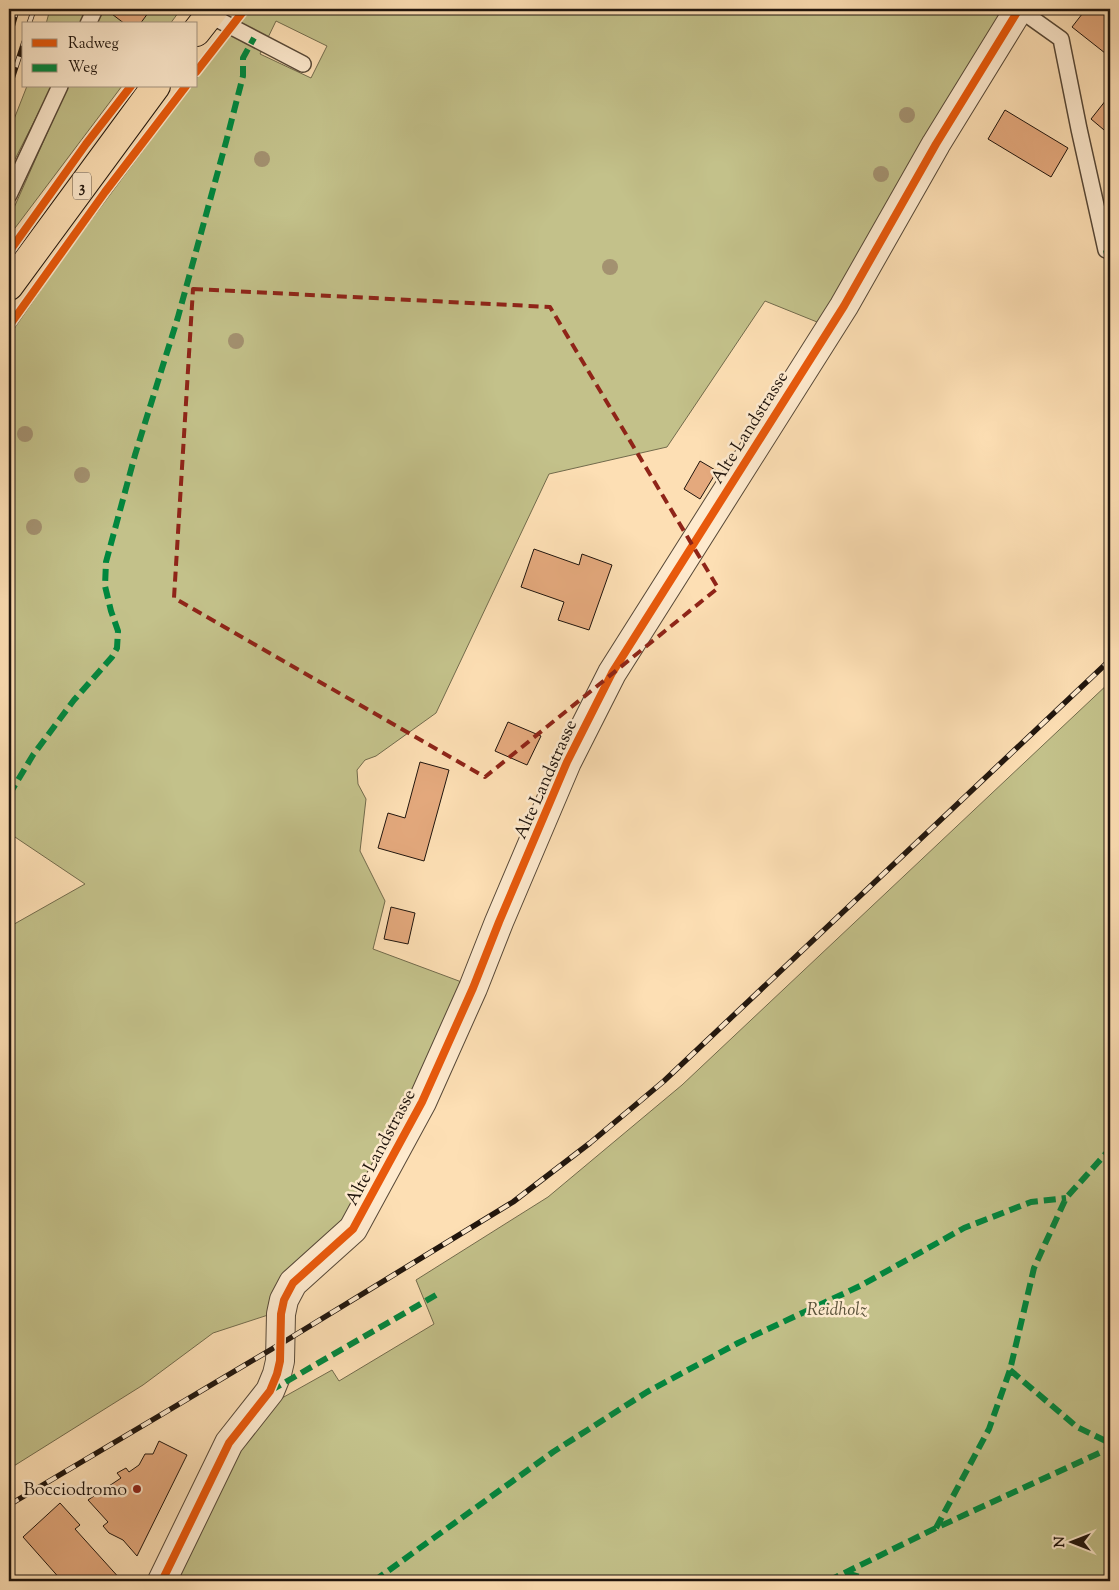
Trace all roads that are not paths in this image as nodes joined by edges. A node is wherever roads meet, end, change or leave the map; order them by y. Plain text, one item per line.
1 (95, 9) edge
2 (1019, 9) edge
3 (206, 18) edge
4 (89, 22) edge
5 (303, 64) dead end
6 (59, 88) edge
7 (155, 88) edge
8 (9, 195) edge
9 (1106, 250) dead end
10 (9, 286) edge
11 (162, 1581) edge

1 - 4 lane
2 - 9 lane
2 - 11 street, Alte Landstrasse
3 - 5 lane
6 - 8 lane
7 - 10 main road, 3

